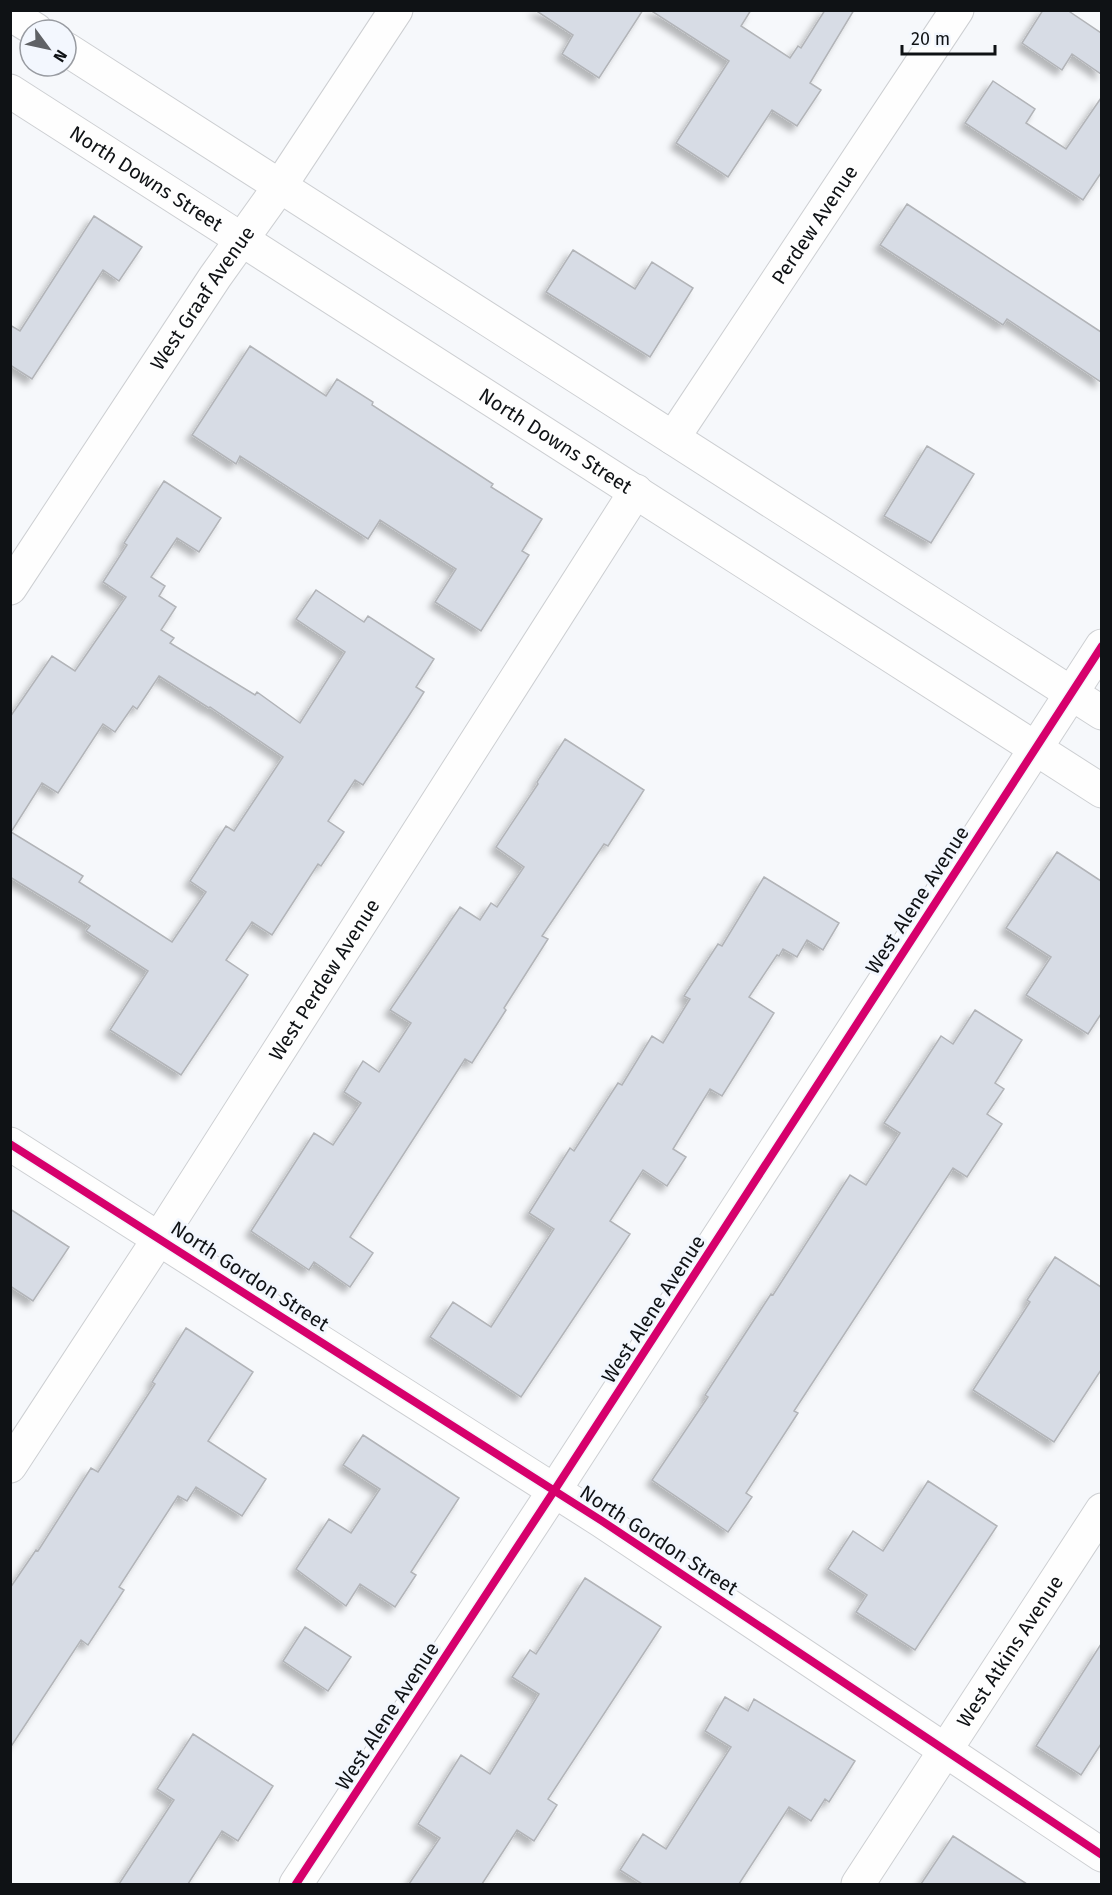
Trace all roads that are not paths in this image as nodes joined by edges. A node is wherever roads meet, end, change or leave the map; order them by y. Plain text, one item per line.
1 (396, 10) edge
2 (957, 10) edge
3 (78, 57) edge
4 (10, 91) edge
5 (280, 186) junction
6 (242, 240) junction
7 (673, 438) junction
8 (636, 491) junction
9 (10, 588) edge
10 (1101, 646) edge
11 (1071, 693) junction
12 (1101, 712) edge
13 (1034, 749) junction
14 (1101, 790) edge
15 (10, 1144) edge
16 (160, 1237) junction
17 (10, 1466) edge
18 (554, 1491) junction
19 (1101, 1510) edge
20 (946, 1750) junction
21 (1101, 1855) edge
22 (296, 1884) edge
23 (858, 1884) edge

1 - 5 street, West Graaf Avenue
2 - 7 street, Perdew Avenue
3 - 5 street
4 - 6 street, North Downs Street
5 - 6 street, West Graaf Avenue
5 - 7 street
6 - 8 street, North Downs Street
6 - 9 street, West Graaf Avenue
7 - 11 street
8 - 13 street, North Downs Street
8 - 16 street, West Perdew Avenue
10 - 11 street, West Alene Avenue
11 - 12 street
11 - 13 street, West Alene Avenue
13 - 14 street, North Downs Street
13 - 18 street, West Alene Avenue
15 - 16 street, North Gordon Street
16 - 17 street, West Perdew Avenue
16 - 18 street, North Gordon Street
18 - 20 street, North Gordon Street
18 - 22 street, West Alene Avenue
19 - 20 street, West Atkins Avenue
20 - 21 street, North Gordon Street
20 - 23 street, West Atkins Avenue

